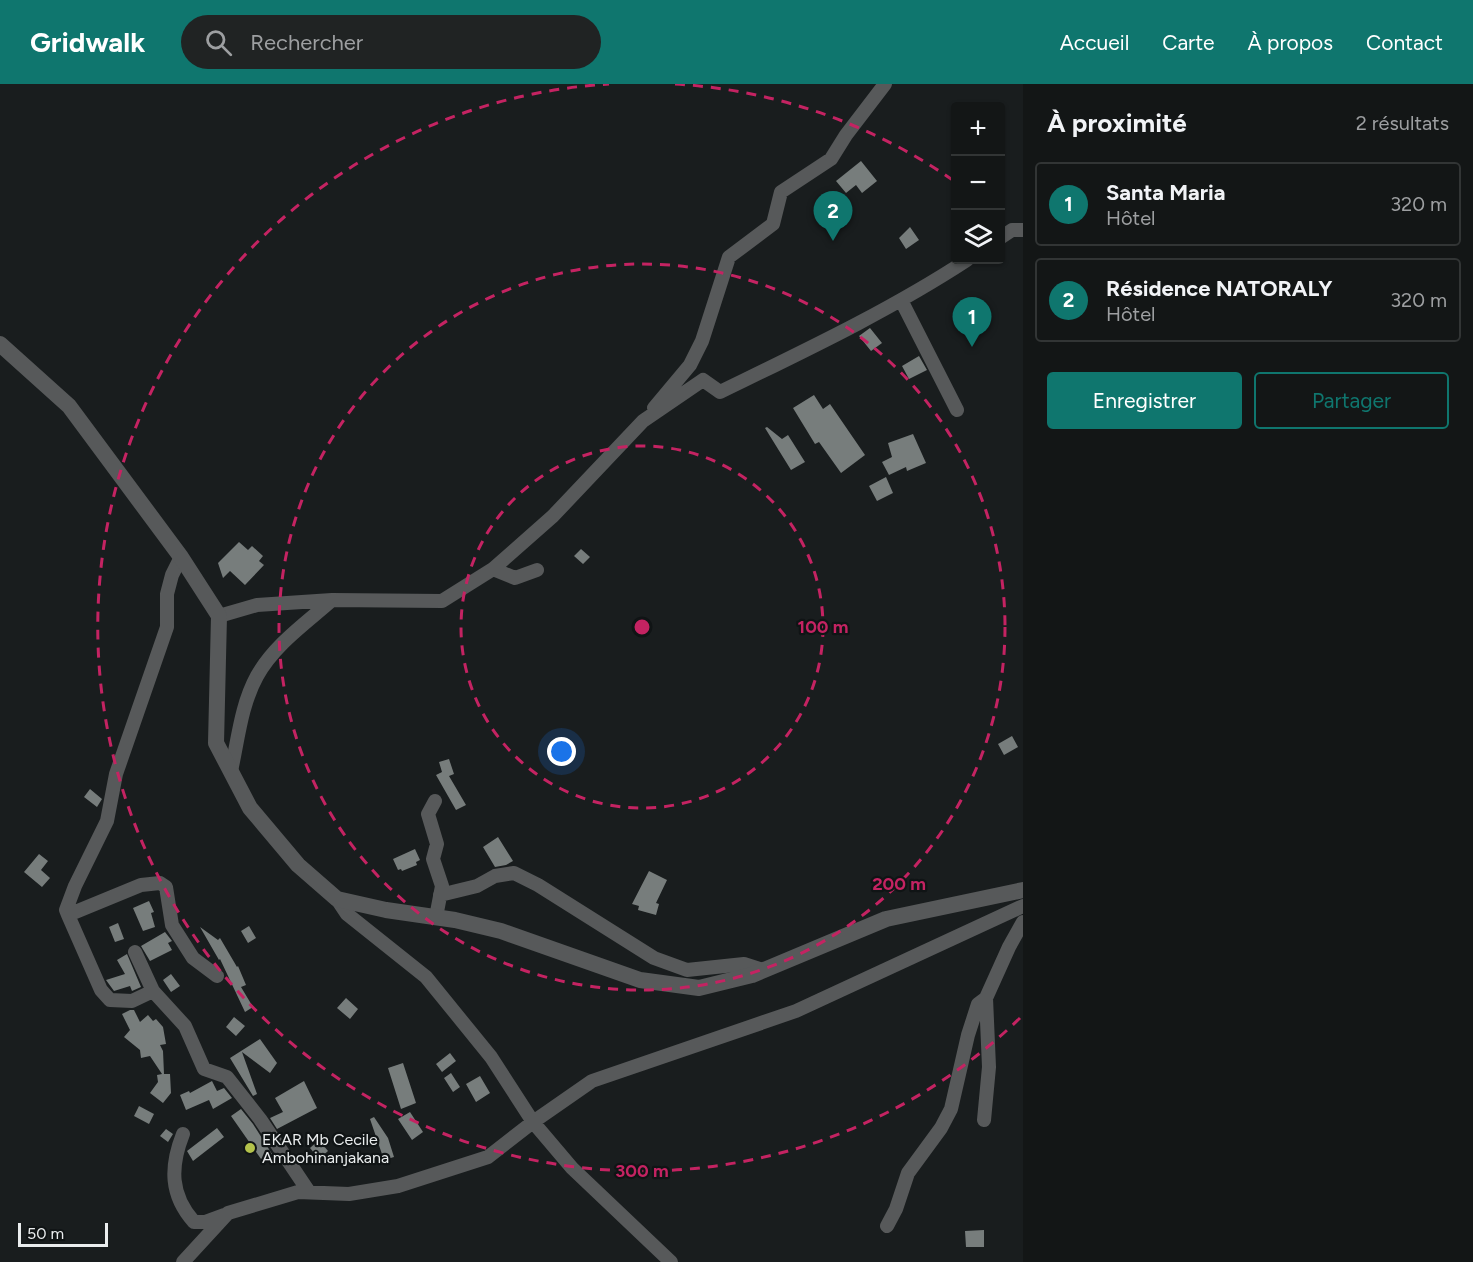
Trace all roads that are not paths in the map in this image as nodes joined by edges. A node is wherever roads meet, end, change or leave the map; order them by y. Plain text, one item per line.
1 (885, 84) edge
2 (1023, 230) edge
3 (1005, 235) edge
4 (960, 264) edge
5 (901, 300) junction
6 (0, 344) edge
7 (7, 356) edge
8 (957, 410) dead end
9 (643, 421) junction
10 (181, 557) junction
11 (493, 569) junction
12 (537, 570) dead end
13 (332, 600) junction
14 (219, 616) junction
15 (231, 771) junction
16 (435, 801) dead end
17 (1023, 890) edge
18 (440, 895) junction
19 (337, 899) junction
20 (1023, 906) edge
21 (68, 915) junction
22 (436, 917) junction
23 (1023, 922) edge
24 (135, 952) dead end
25 (763, 970) junction
26 (217, 976) dead end
27 (153, 991) junction
28 (986, 998) junction
29 (984, 1120) dead end
30 (533, 1122) junction
31 (183, 1134) dead end
32 (309, 1192) junction
33 (228, 1213) junction
34 (886, 1226) dead end
35 (183, 1262) edge
36 (671, 1262) edge

1 - 9 street
2 - 3 street
4 - 5 street
5 - 8 street
5 - 9 street
6 - 7 street
7 - 10 street
9 - 11 street
10 - 14 street
10 - 21 street
11 - 12 street
11 - 13 street
13 - 14 street
13 - 15 street
14 - 15 street
15 - 19 street
16 - 18 street
17 - 25 street
18 - 22 street
18 - 25 street
19 - 22 street
19 - 30 street
20 - 30 street
21 - 26 street
21 - 27 street
22 - 25 street
23 - 28 street
24 - 27 street
27 - 32 street
28 - 29 street
28 - 34 street
30 - 32 street
30 - 36 street
31 - 33 street
32 - 33 street
33 - 35 street

